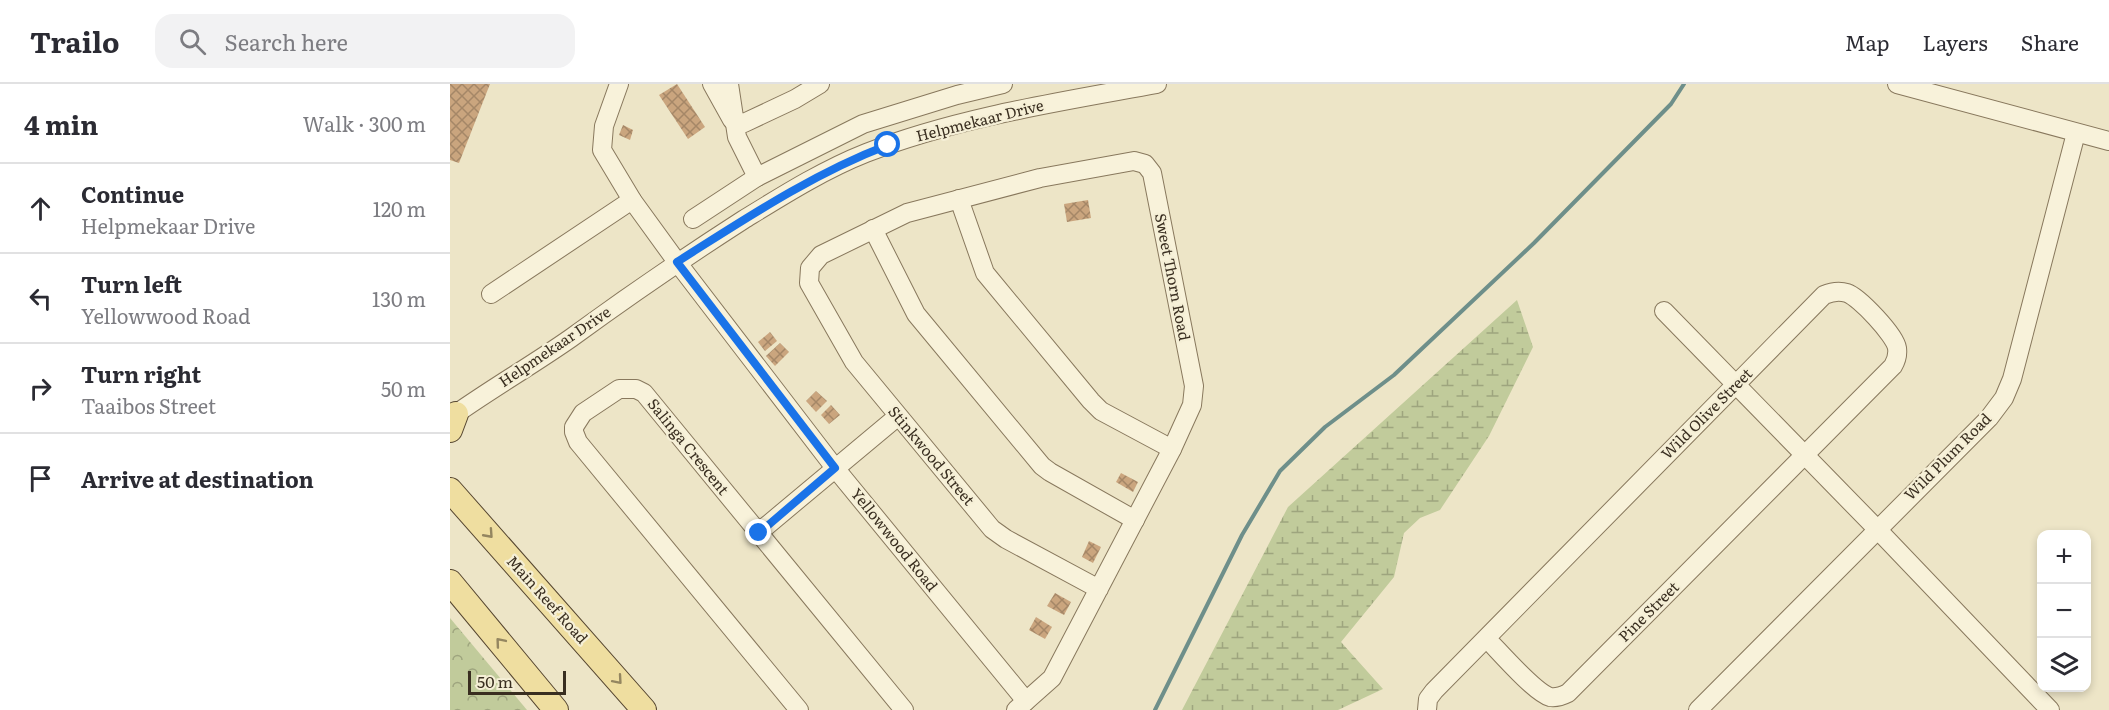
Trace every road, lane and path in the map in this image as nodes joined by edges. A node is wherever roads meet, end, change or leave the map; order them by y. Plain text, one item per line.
1 (619, 84) edge
2 (712, 84) edge
3 (729, 84) edge
4 (820, 84) edge
5 (1003, 84) edge
6 (1157, 84) edge
7 (1897, 84) edge
8 (793, 91) edge
9 (736, 122) junction
10 (2076, 133) junction
11 (2109, 141) edge
12 (757, 177) junction
13 (959, 199) junction
14 (632, 200) junction
15 (693, 219) dead end
16 (873, 229) junction
17 (677, 262) junction
18 (808, 279) joint
19 (491, 294) dead end
20 (1664, 311) dead end
21 (1736, 385) junction
22 (454, 416) edge
23 (897, 417) junction
24 (1172, 449) junction
25 (1805, 455) junction
26 (835, 468) junction
27 (450, 490) edge
28 (1135, 520) junction
29 (1877, 529) junction
30 (759, 533) junction
31 (450, 582) edge
32 (1099, 589) junction
33 (1486, 638) junction
34 (1021, 706) edge
35 (556, 710) edge
36 (644, 710) edge
37 (799, 710) edge
38 (904, 710) edge
39 (1427, 710) edge
40 (1698, 710) edge
41 (2050, 710) edge

1 - 14 street, Yellowwood Road
2 - 9 street
3 - 9 street
4 - 8 street
5 - 12 street
6 - 17 street, Helpmekaar Drive
7 - 10 street
8 - 9 street
9 - 12 street
10 - 11 street
10 - 29 street, Wild Plum Road
12 - 15 street
13 - 16 street, Sweet Thorn Road
13 - 24 street
13 - 24 street, Sweet Thorn Road
14 - 17 street, Yellowwood Road
14 - 19 street
16 - 18 street, Sweet Thorn Road
16 - 28 street
17 - 22 street, Helpmekaar Drive
17 - 26 street, Yellowwood Road
18 - 23 street, Stinkwood Street
20 - 21 street
21 - 25 street
21 - 25 street, Wild Olive Street
21 - 33 street, Wild Olive Street
23 - 26 street
23 - 32 street, Stinkwood Street
24 - 28 street, Sweet Thorn Road
25 - 29 street
25 - 33 street, Pine Street
26 - 30 street
26 - 34 street, Yellowwood Road
27 -> 36 main road, Main Reef Road
28 - 32 street, Sweet Thorn Road
29 - 40 street, Wild Plum Road
29 - 41 street
30 - 37 street, Salinga Crescent
30 - 38 street, Salinga Crescent
35 -> 31 main road
32 - 34 street, Sweet Thorn Road
33 - 39 street, Wild Olive Street

